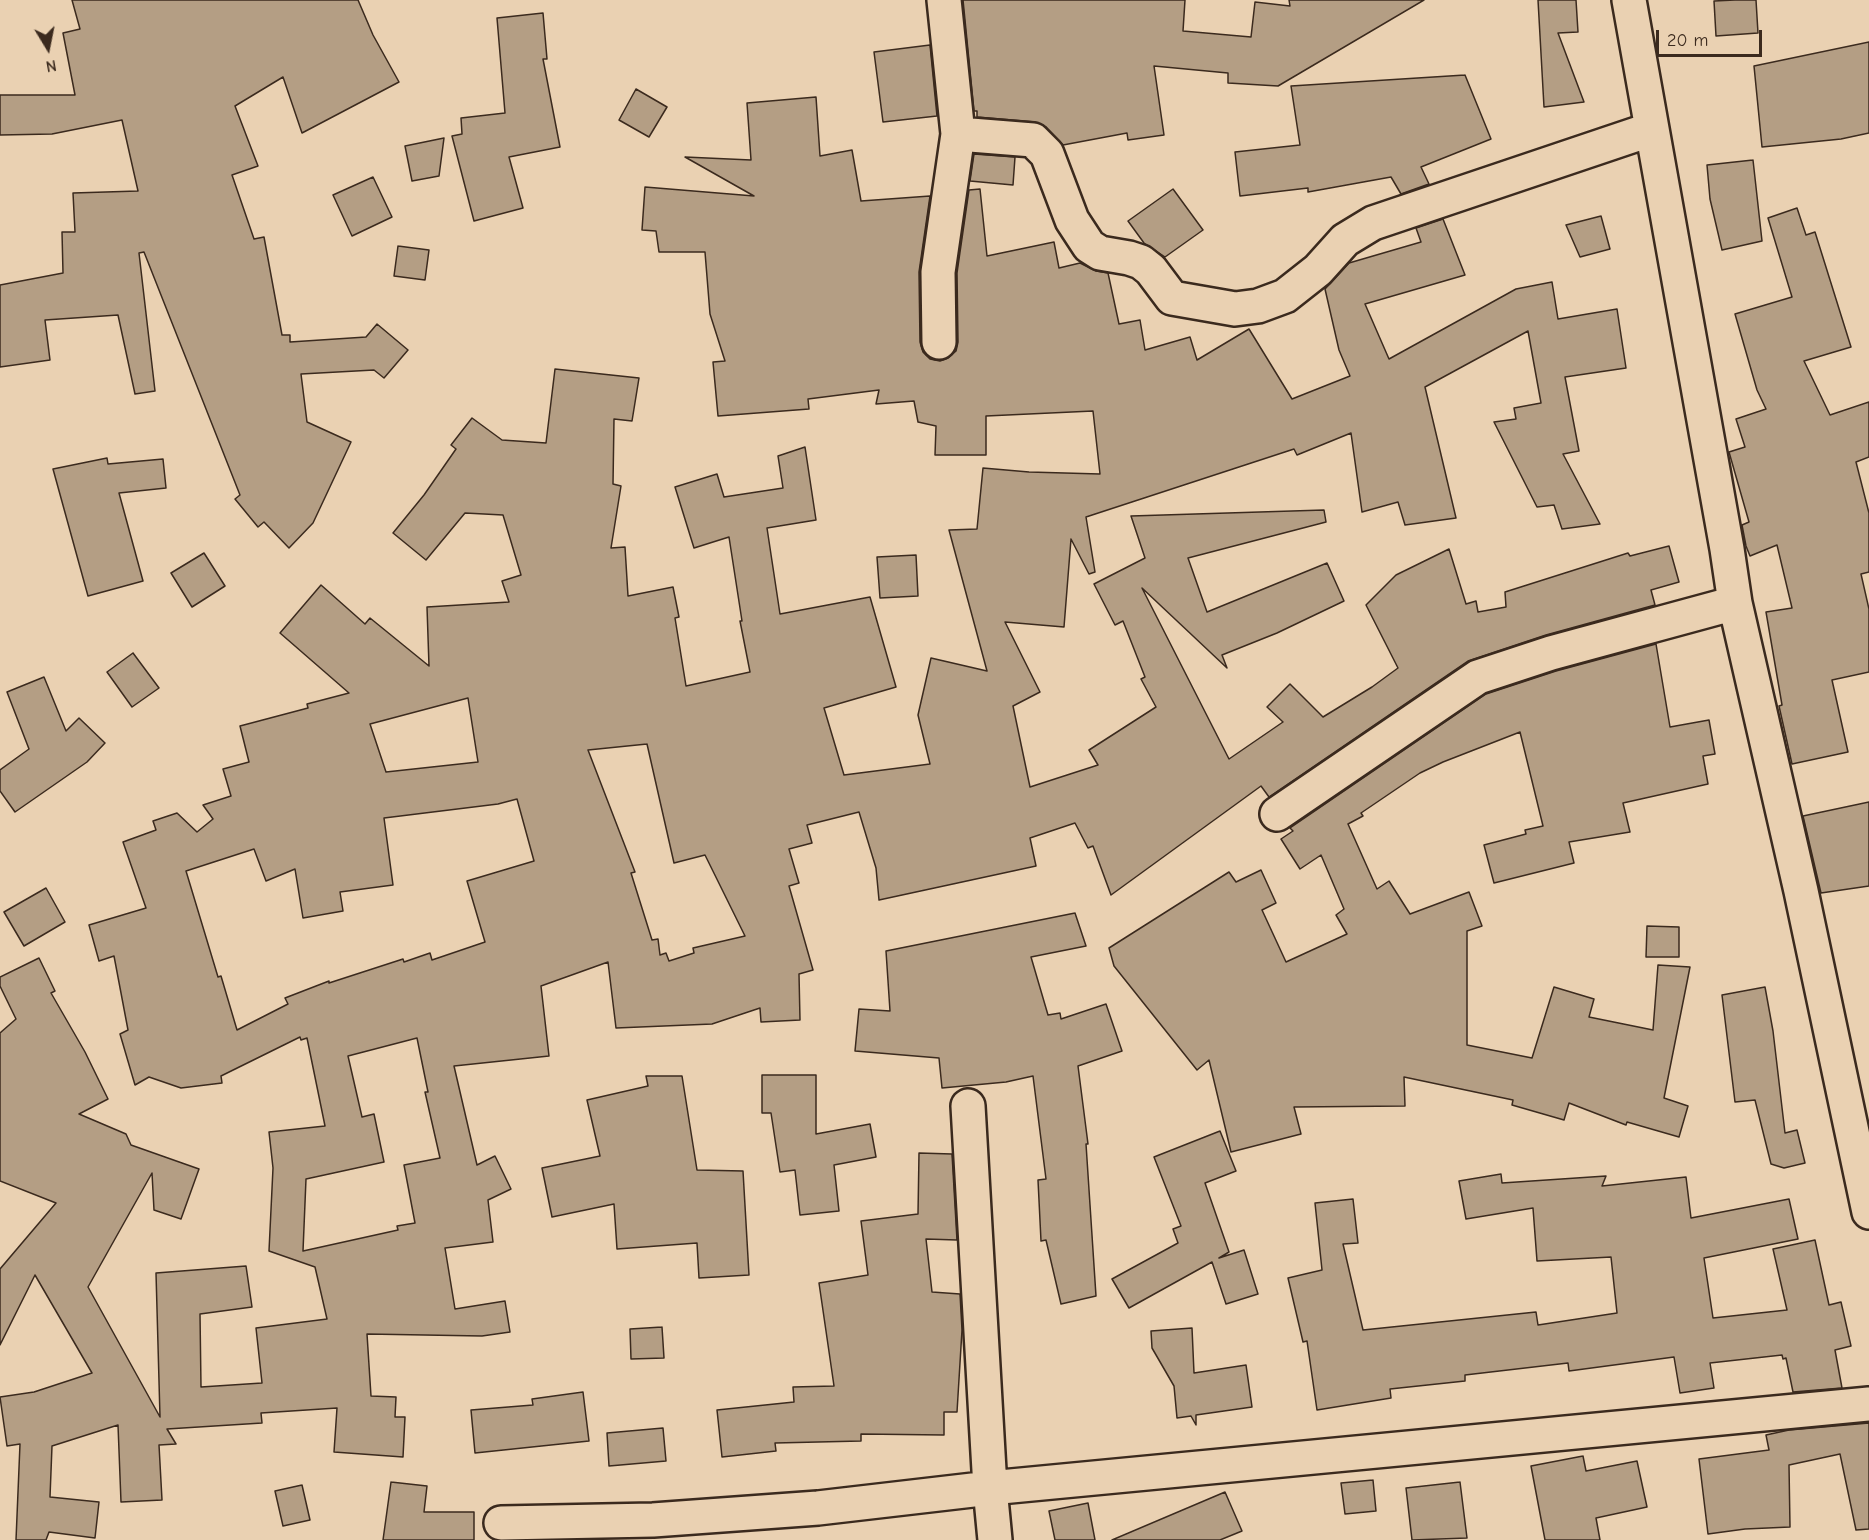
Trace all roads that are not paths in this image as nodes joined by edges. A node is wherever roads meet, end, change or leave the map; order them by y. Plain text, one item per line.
1 (944, 0) edge
2 (1629, 0) edge
3 (1652, 129) junction
4 (958, 134) junction
5 (939, 342) dead end
6 (1735, 603) junction
7 (1277, 814) dead end
8 (968, 1106) dead end
9 (1869, 1212) edge
10 (1869, 1404) edge
11 (990, 1488) junction
12 (501, 1523) dead end
13 (995, 1540) edge

1 - 4 street
2 - 3 street
3 - 4 street
3 - 6 street
4 - 5 street
6 - 7 street
6 - 9 street
8 - 11 street
10 - 11 street
11 - 12 street
11 - 13 street

